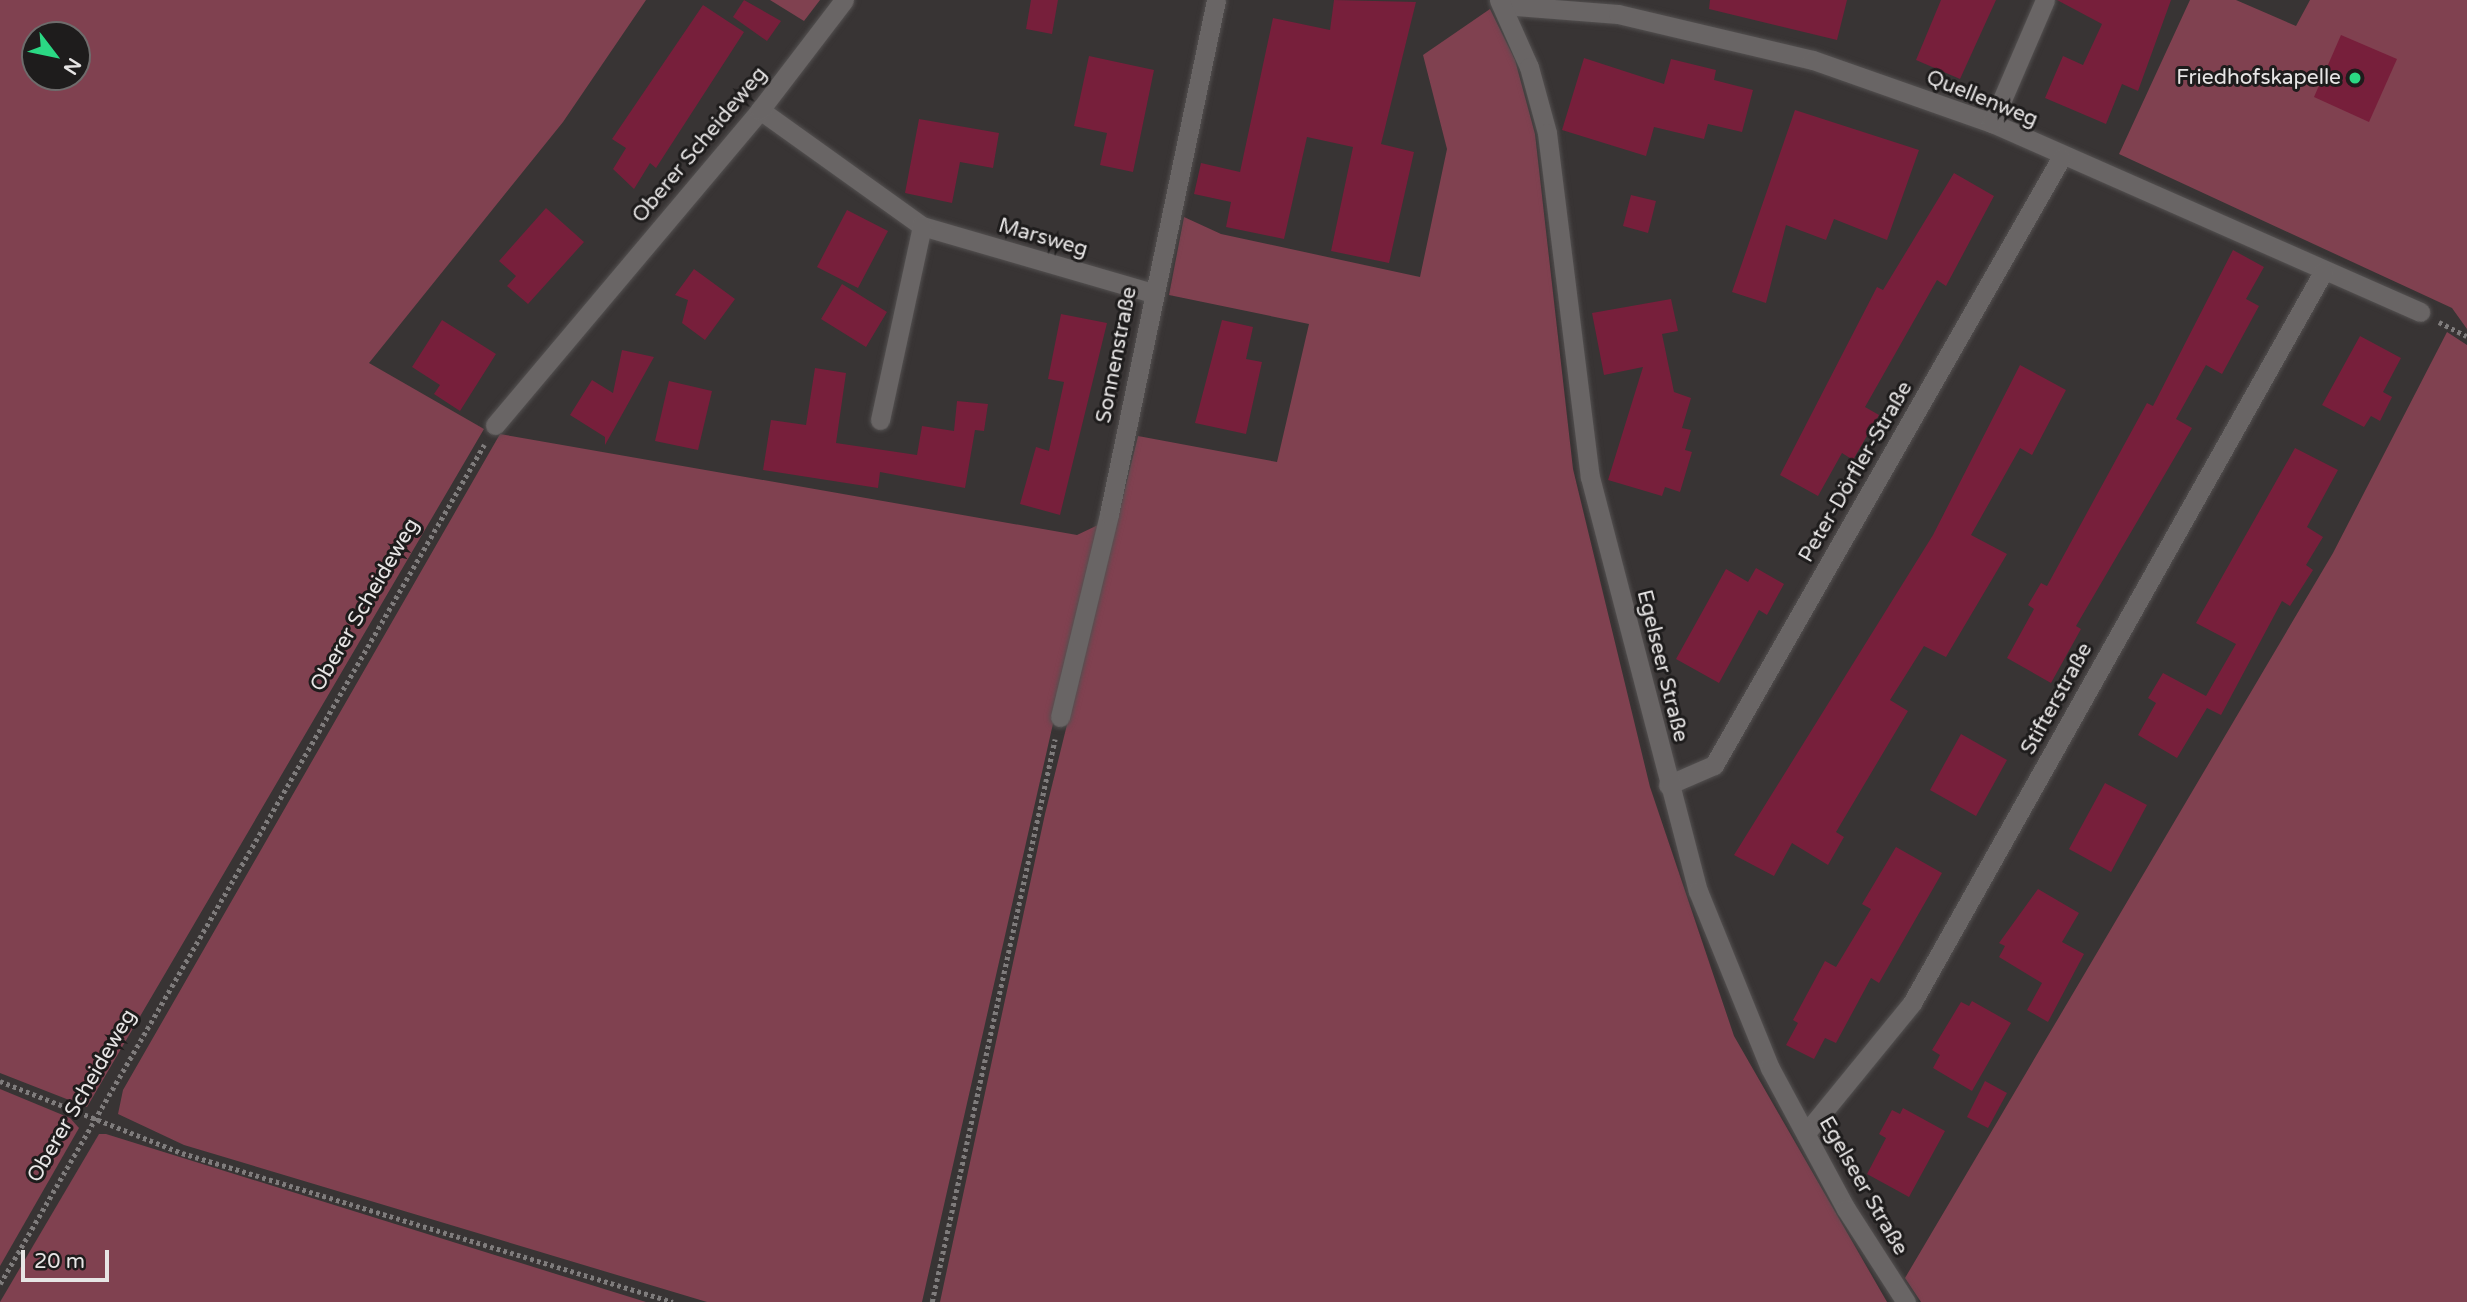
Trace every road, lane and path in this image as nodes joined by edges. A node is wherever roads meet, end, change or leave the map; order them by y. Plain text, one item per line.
1 (844, 0) edge
2 (1216, 0) edge
3 (2045, 0) edge
4 (1501, 3) edge
5 (1620, 7) edge
6 (760, 110) junction
7 (1992, 123) junction
8 (2061, 158) junction
9 (922, 226) junction
10 (2323, 272) junction
11 (1152, 293) junction
12 (2420, 312) dead end
13 (880, 419) dead end
14 (495, 425) joint
15 (1060, 717) joint
16 (1668, 785) junction
17 (0, 1080) edge
18 (94, 1122) junction
19 (1806, 1133) junction
20 (0, 1284) edge
21 (673, 1302) edge
22 (932, 1302) edge
23 (1906, 1302) edge

1 - 6 street, Oberer Scheideweg
2 - 11 street, Sonnenstraße
3 - 7 street
4 - 5 street, Quellenweg
4 - 16 street, Egelseer Straße
5 - 7 street, Quellenweg
6 - 9 street, Marsweg
6 - 14 street, Oberer Scheideweg
7 - 8 street, Quellenweg
8 - 10 street, Quellenweg
8 - 16 street, Peter-Dörfler-Straße
9 - 11 street, Marsweg
9 - 13 street
10 - 12 street, Quellenweg
10 - 19 street, Stifterstraße
11 - 15 street, Sonnenstraße
14 - 18 path, Oberer Scheideweg
15 - 22 path
16 - 19 street, Egelseer Straße
17 - 18 path
18 - 20 path, Oberer Scheideweg
18 - 21 path
19 - 23 street, Egelseer Straße

